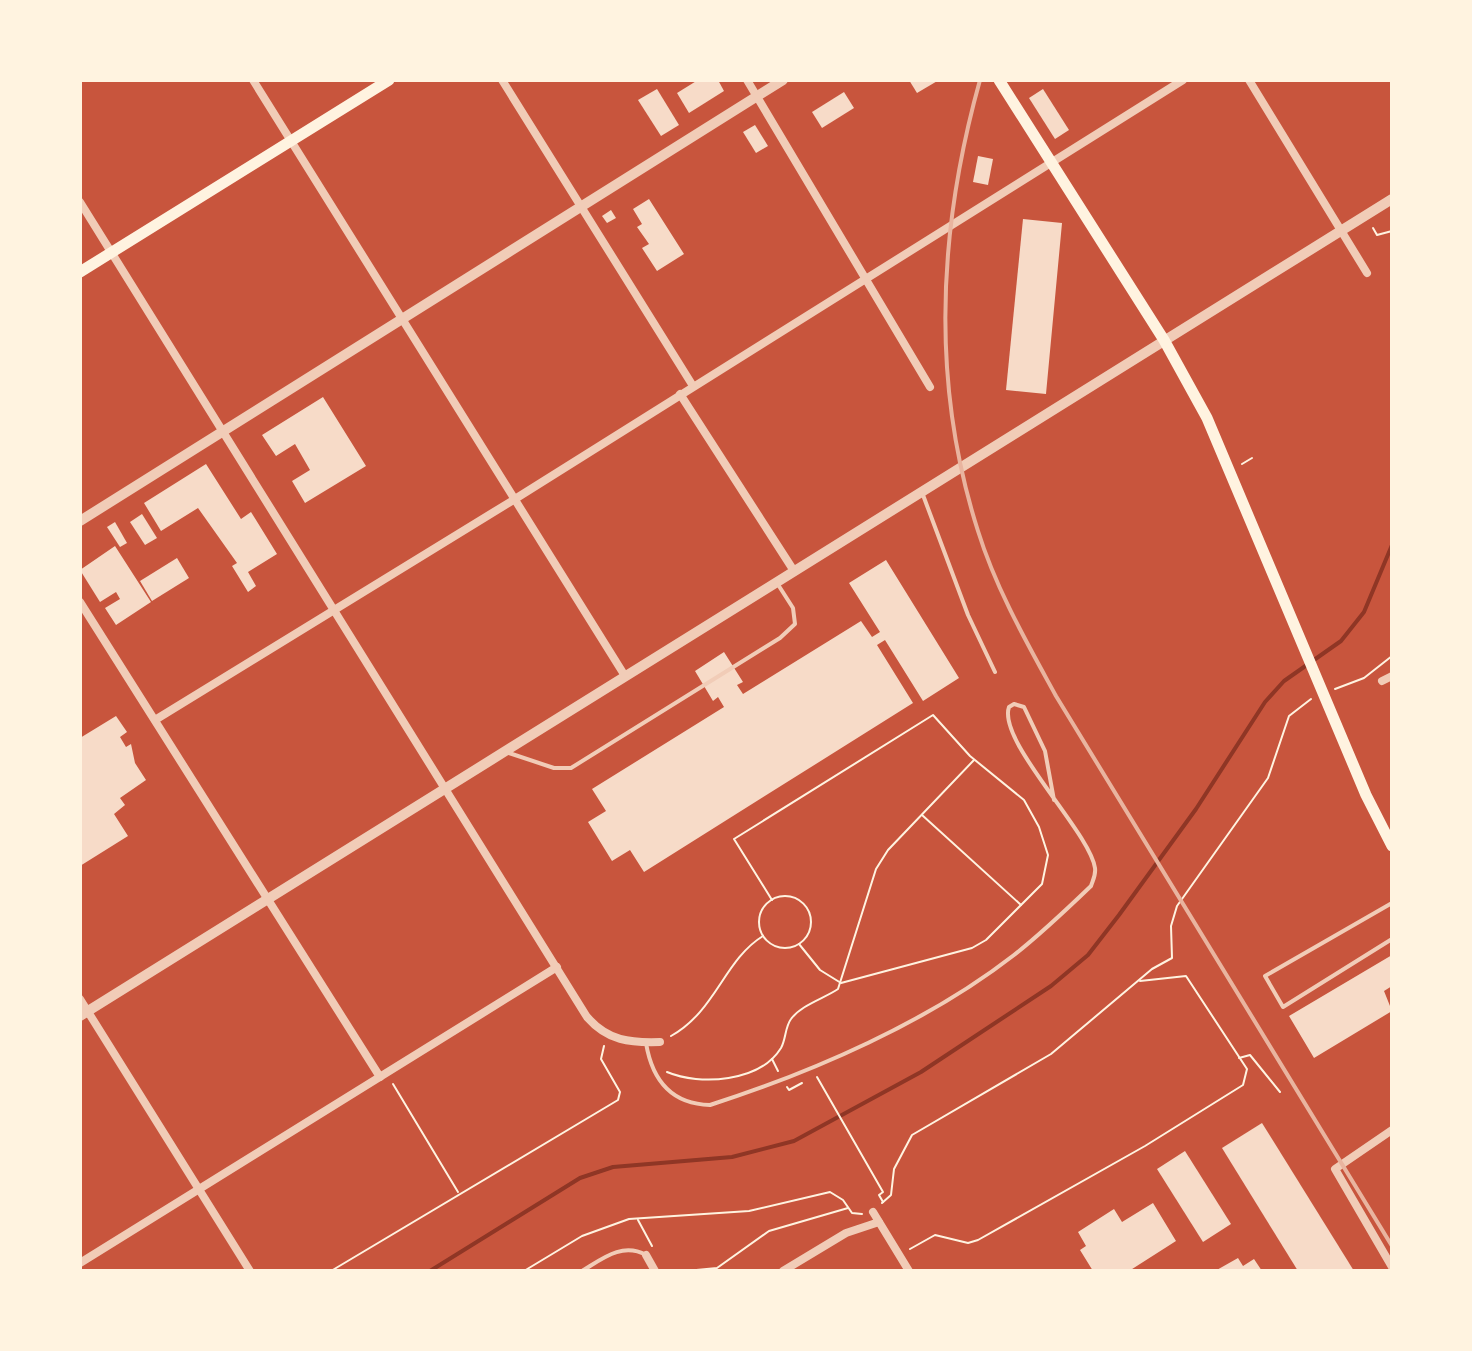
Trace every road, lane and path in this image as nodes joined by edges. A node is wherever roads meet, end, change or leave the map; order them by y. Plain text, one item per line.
1 (253, 80) edge
2 (389, 80) edge
3 (502, 80) edge
4 (747, 80) edge
5 (783, 80) edge
6 (999, 80) edge
7 (1183, 80) edge
8 (1249, 80) edge
9 (757, 96) junction
10 (292, 141) junction
11 (1051, 163) junction
12 (1392, 199) edge
13 (80, 202) edge
14 (581, 207) junction
15 (1373, 228) dead end
16 (1341, 230) junction
17 (1392, 231) edge
18 (112, 252) junction
19 (80, 272) edge
20 (1367, 273) dead end
21 (865, 279) junction
22 (404, 318) junction
23 (1164, 340) junction
24 (693, 386) junction
25 (930, 387) dead end
26 (680, 394) junction
27 (224, 432) junction
28 (1252, 458) dead end
29 (1242, 464) dead end
30 (922, 493) junction
31 (515, 499) junction
32 (80, 521) edge
33 (794, 571) junction
34 (776, 582) junction
35 (80, 602) edge
36 (335, 610) junction
37 (1392, 656) edge
38 (995, 672) dead end
39 (625, 676) junction
40 (1392, 676) edge
41 (1382, 681) dead end
42 (1327, 692) dead end
43 (1315, 697) dead end
44 (155, 720) junction
45 (503, 751) junction
46 (974, 760) junction
47 (446, 786) junction
48 (1054, 800) junction
49 (922, 814) junction
50 (1392, 846) edge
51 (269, 898) junction
52 (772, 900) junction
53 (1392, 903) edge
54 (1023, 906) junction
55 (763, 936) junction
56 (1392, 939) edge
57 (799, 944) junction
58 (557, 967) junction
59 (1139, 981) junction
60 (841, 983) junction
61 (80, 999) edge
62 (84, 1013) edge
63 (609, 1037) junction
64 (660, 1042) joint
65 (646, 1043) junction
66 (1238, 1058) junction
67 (659, 1068) dead end
68 (816, 1075) dead end
69 (380, 1077) junction
70 (393, 1084) dead end
71 (1280, 1092) dead end
72 (1392, 1130) edge
73 (199, 1189) junction
74 (459, 1193) junction
75 (883, 1202) junction
76 (848, 1208) junction
77 (873, 1212) dead end
78 (879, 1222) junction
79 (910, 1249) dead end
80 (646, 1255) joint
81 (80, 1263) edge
82 (1392, 1267) edge
83 (250, 1271) edge
84 (331, 1271) edge
85 (524, 1271) edge
86 (582, 1271) edge
87 (655, 1271) edge
88 (686, 1271) edge
89 (783, 1271) edge
90 (909, 1271) edge

1 - 10 street
2 - 10 main road
3 - 14 street
4 - 9 street
5 - 9 street
6 - 11 main road
7 - 11 street
8 - 16 street
9 - 14 street
9 - 21 street
10 - 18 main road
10 - 22 street
11 - 21 street
11 - 23 main road
12 - 16 street
13 - 18 street
14 - 22 street
14 - 24 street
15 - 17 path
16 - 20 street
16 - 23 street
18 - 19 main road
18 - 27 street
21 - 24 street
21 - 25 street
22 - 27 street
22 - 31 street
23 - 30 street
23 - 50 main road
24 - 26 street
26 - 31 street
26 - 33 street
27 - 32 street
27 - 36 street
28 - 29 path
30 - 33 street
30 - 38 lane
31 - 36 street
31 - 39 street
33 - 34 street
34 - 39 street
34 - 45 lane
35 - 44 street
36 - 44 street
36 - 47 street
37 - 42 path
39 - 45 street
40 - 41 street
43 - 59 path
44 - 51 street
45 - 47 street
46 - 49 path
46 - 52 path
46 - 54 path
47 - 51 street
47 - 58 street
48 - 48 lane
48 - 65 lane
49 - 54 path
49 - 60 path
51 - 62 street
51 - 69 street
52 - 55 path
52 - 57 path
53 - 56 lane
54 - 60 path
55 - 57 path
55 - 64 path
57 - 60 path
58 - 63 street
58 - 69 street
59 - 66 path
59 - 75 path
60 - 67 path
61 - 62 street
62 - 73 street
63 - 65 street
63 - 74 path
64 - 65 street
66 - 71 path
66 - 79 path
68 - 75 path
69 - 73 street
70 - 74 path
72 - 82 street
73 - 81 street
73 - 83 street
74 - 84 path
75 - 76 path
76 - 85 path
76 - 88 path
77 - 78 street
78 - 89 street
78 - 90 street
80 - 86 lane
80 - 87 street

